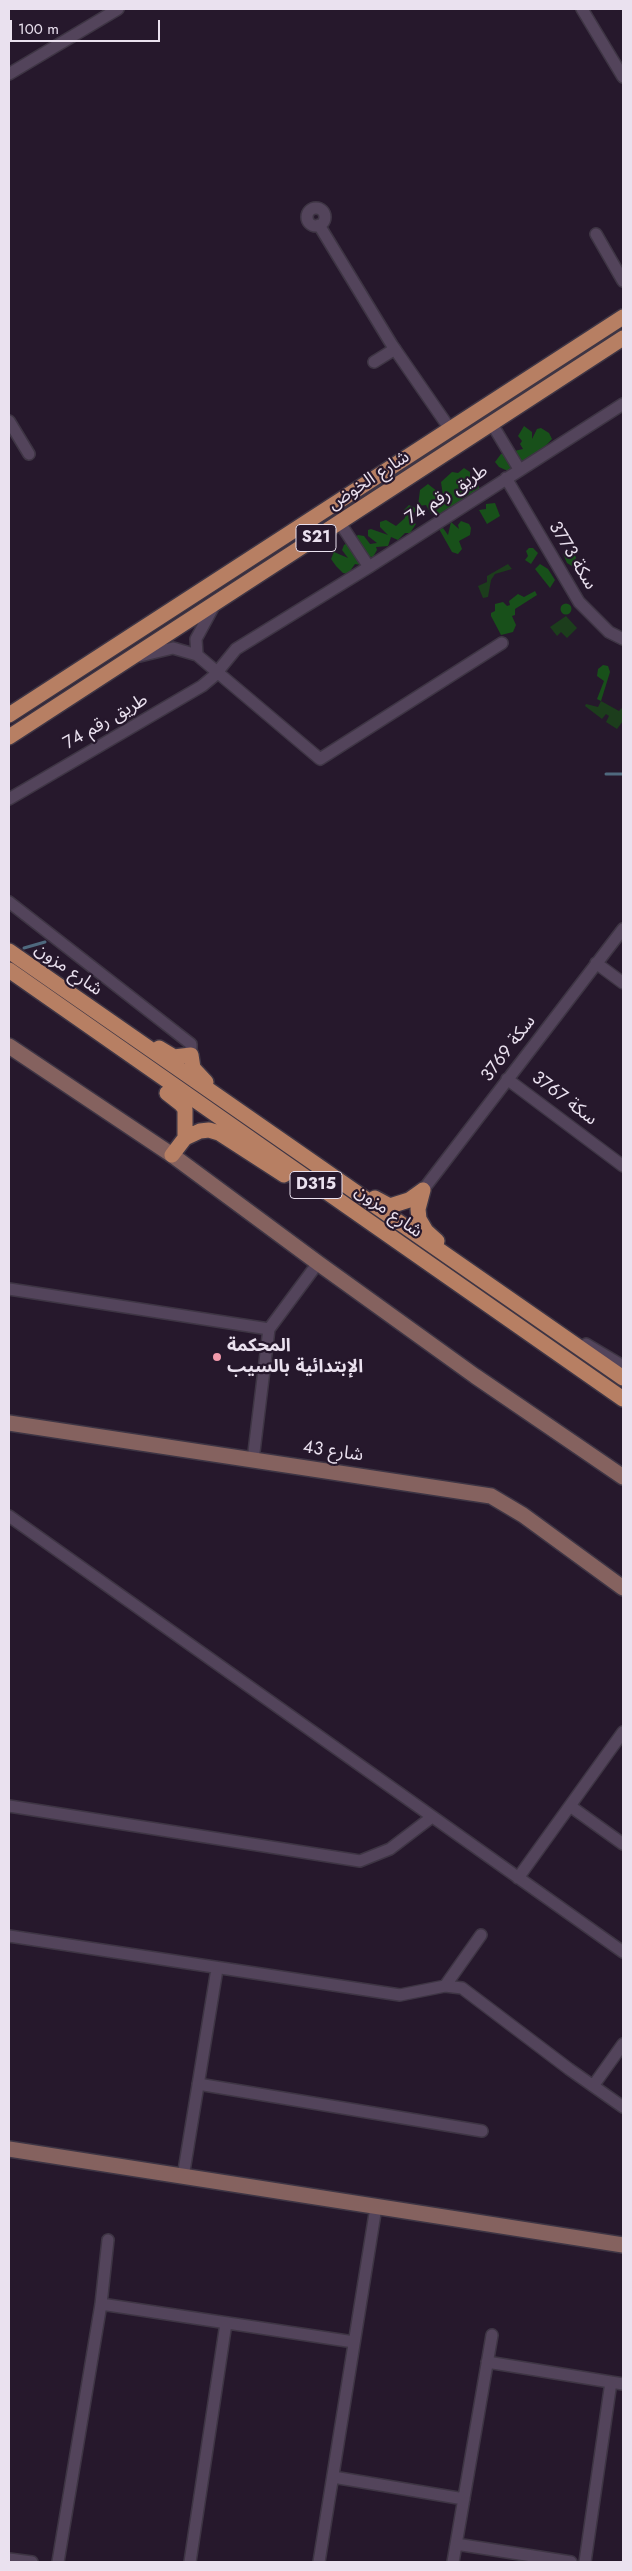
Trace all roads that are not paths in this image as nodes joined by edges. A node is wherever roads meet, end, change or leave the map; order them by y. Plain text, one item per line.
1 (118, 9) edge
2 (582, 9) edge
3 (9, 74) edge
4 (623, 77) edge
5 (319, 225) dead end
6 (596, 234) dead end
7 (623, 281) edge
8 (623, 317) edge
9 (623, 338) edge
10 (395, 349) junction
11 (374, 362) dead end
12 (623, 404) edge
13 (492, 424) junction
14 (10, 427) edge
15 (450, 429) junction
16 (29, 454) dead end
17 (519, 469) junction
18 (506, 478) junction
19 (340, 523) junction
20 (369, 567) junction
21 (215, 604) junction
22 (623, 639) edge
23 (502, 643) dead end
24 (197, 655) junction
25 (131, 658) junction
26 (217, 672) junction
27 (9, 715) edge
28 (9, 737) edge
29 (9, 799) edge
30 (9, 902) edge
31 (623, 929) edge
32 (9, 951) edge
33 (596, 963) junction
34 (9, 970) edge
35 (623, 983) edge
36 (78, 1020) junction
37 (118, 1028) junction
38 (9, 1046) edge
39 (191, 1055) junction
40 (507, 1079) junction
41 (185, 1138) junction
42 (286, 1143) junction
43 (172, 1155) junction
44 (623, 1166) edge
45 (423, 1190) junction
46 (337, 1200) junction
47 (318, 1263) junction
48 (487, 1285) junction
49 (9, 1289) edge
50 (548, 1326) junction
51 (269, 1329) junction
52 (623, 1366) edge
53 (623, 1378) edge
54 (623, 1398) edge
55 (9, 1423) edge
56 (253, 1460) junction
57 (623, 1477) edge
58 (9, 1516) edge
59 (623, 1588) edge
60 (623, 1732) edge
61 (9, 1806) edge
62 (570, 1806) junction
63 (432, 1817) junction
64 (623, 1844) edge
65 (518, 1878) junction
66 (481, 1935) dead end
67 (9, 1936) edge
68 (623, 1952) edge
69 (217, 1969) junction
70 (445, 1986) junction
71 (623, 2044) edge
72 (198, 2084) junction
73 (593, 2086) junction
74 (623, 2107) edge
75 (482, 2131) dead end
76 (9, 2150) edge
77 (183, 2177) junction
78 (376, 2207) junction
79 (108, 2240) dead end
80 (623, 2245) edge
81 (100, 2304) junction
82 (226, 2322) junction
83 (492, 2335) dead end
84 (354, 2342) junction
85 (487, 2362) junction
86 (611, 2382) junction
87 (623, 2384) edge
88 (333, 2477) junction
89 (464, 2499) junction
90 (456, 2544) junction
91 (9, 2559) edge
92 (32, 2562) edge
93 (58, 2562) edge
94 (190, 2562) edge
95 (319, 2562) edge
96 (453, 2562) edge
97 (571, 2562) edge
98 (585, 2562) edge

1 - 3 street
2 - 4 street
5 - 10 street
6 - 7 street
8 - 15 main road, شارع الخوض / S21
9 - 13 main road, شارع الخوض / S21
10 - 11 street
10 - 15 street
12 - 17 street, طريق رقم 74
13 - 17 street
13 - 19 main road, شارع الخوض / S21
14 - 16 street
15 - 27 main road, شارع الخوض / S21
17 - 18 street, طريق رقم 74
18 - 20 street, طريق رقم 74
18 - 22 street, سكة 3773
19 - 20 street
19 - 21 main road, شارع الخوض / S21
20 - 26 street, طريق رقم 74
21 - 24 street
21 - 25 main road, شارع الخوض / S21
23 - 26 street
24 - 25 street
24 - 26 street
25 - 28 main road, شارع الخوض / S21
26 - 29 street, طريق رقم 74
30 - 39 street
31 - 33 street, سكة 3769
32 - 37 main road, شارع مزون / D315
33 - 35 street
33 - 40 street, سكة 3769
34 - 36 main road, شارع مزون / D315
36 - 41 main road
36 - 46 main road, شارع مزون / D315
37 - 39 main road
37 - 42 main road, شارع مزون / D315
38 - 43 street
39 - 42 main road
40 - 44 street, سكة 3767
40 - 45 street, سكة 3769
41 - 43 main road
41 - 46 main road
42 - 45 main road
42 - 48 main road, شارع مزون / D315
43 - 47 street
45 - 48 main road
46 - 54 main road, شارع مزون / D315
47 - 51 street
47 - 57 street
48 - 50 main road, شارع مزون / D315
49 - 51 street
50 - 52 street
50 - 53 main road, شارع مزون / D315
51 - 56 street
55 - 56 street, شارع 43
56 - 59 street, شارع 43
58 - 63 street
60 - 62 street
61 - 63 street
62 - 64 street
62 - 65 street
63 - 65 street
65 - 68 street
66 - 70 street
67 - 69 street
69 - 70 street
69 - 72 street
70 - 73 street
71 - 73 street
72 - 75 street
72 - 77 street
73 - 74 street
76 - 77 street
77 - 78 street
78 - 80 street
78 - 84 street
79 - 81 street
81 - 82 street
81 - 93 street
82 - 84 street
82 - 94 street
83 - 85 street
84 - 88 street
85 - 86 street
85 - 89 street
86 - 87 street
86 - 98 street
88 - 89 street
88 - 95 street
89 - 90 street
90 - 96 street
90 - 97 street
91 - 92 street

